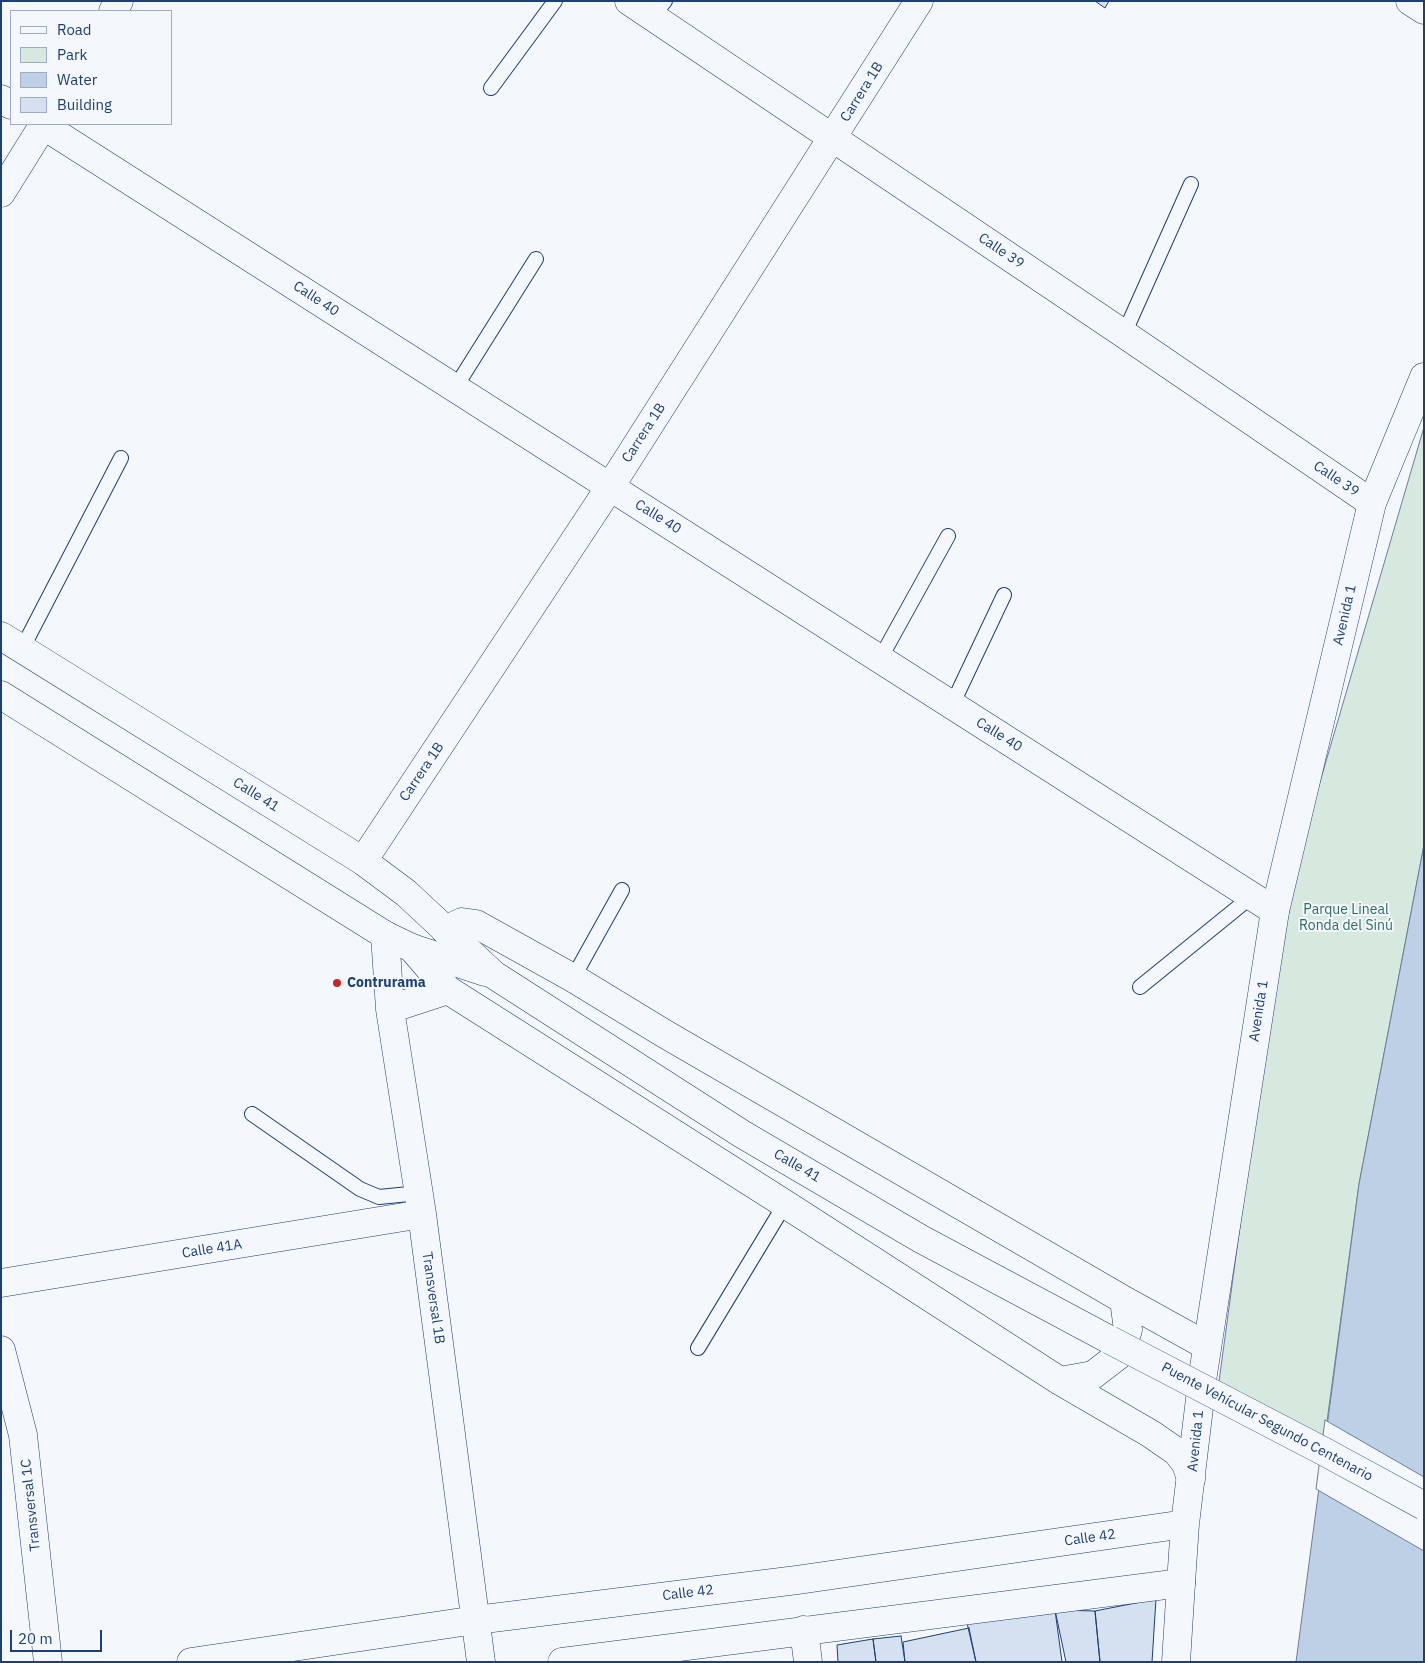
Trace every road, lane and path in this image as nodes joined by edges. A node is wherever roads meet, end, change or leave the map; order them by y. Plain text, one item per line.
1 (555, 1) edge
2 (629, 1) edge
3 (919, 1) edge
4 (1410, 1) edge
5 (659, 9) edge
6 (1424, 10) edge
7 (491, 88) dead end
8 (42, 125) edge
9 (45, 125) edge
10 (833, 138) junction
11 (1191, 184) dead end
12 (1, 193) edge
13 (536, 259) dead end
14 (1124, 334) junction
15 (1424, 377) edge
16 (455, 388) junction
17 (121, 458) dead end
18 (610, 487) junction
19 (1372, 503) junction
20 (948, 536) dead end
21 (1004, 595) dead end
22 (12, 642) edge
23 (880, 659) junction
24 (1, 695) edge
25 (952, 705) junction
26 (363, 861) junction
27 (622, 890) dead end
28 (1252, 896) junction
29 (1275, 910) junction
30 (445, 930) junction
31 (386, 936) junction
32 (412, 948) junction
33 (494, 975) junction
34 (573, 978) junction
35 (1140, 987) dead end
36 (448, 990) junction
37 (390, 1009) junction
38 (252, 1114) dead end
39 (420, 1204) junction
40 (785, 1204) junction
41 (1, 1282) edge
42 (1124, 1300) junction
43 (1110, 1340) joint
44 (1207, 1346) junction
45 (698, 1348) dead end
46 (1, 1350) edge
47 (1060, 1381) junction
48 (1192, 1479) junction
49 (1424, 1506) edge
50 (1186, 1524) junction
51 (1181, 1583) junction
52 (476, 1620) junction
53 (804, 1630) junction
54 (48, 1662) edge
55 (191, 1662) edge
56 (481, 1662) edge
57 (562, 1662) edge
58 (808, 1662) edge
59 (1176, 1662) edge

1 - 7 lane
2 - 5 street, Calle 39
3 - 10 street, Carrera 1B
4 - 6 street
5 - 10 street, Calle 39
8 - 12 street
9 - 16 street, Calle 40
10 - 14 street, Calle 39
10 - 18 street, Carrera 1B
11 - 14 lane
13 - 16 lane
14 - 19 street, Calle 39
15 - 19 street, Avenida 1
16 - 18 street, Calle 40
17 - 22 lane
18 - 23 street, Calle 40
18 - 26 street, Carrera 1B
19 - 29 street, Avenida 1
20 - 23 lane
21 - 25 lane
22 - 26 street, Calle 41
23 - 25 street, Calle 40
24 - 31 street, Calle 41
25 - 28 street, Calle 40
26 - 30 street, Calle 41
27 - 34 lane
28 - 29 street, Calle 40
28 - 35 lane
29 - 44 street, Avenida 1
30 - 33 street, Calle 41
30 - 34 street
31 - 32 street, Calle 41
31 - 37 street, Transversal 1B
32 - 33 street, Calle 41
32 - 36 street
33 - 43 street, Calle 41
34 - 42 street
36 - 37 street
36 - 40 street
37 - 39 street, Transversal 1B
38 - 39 lane
39 - 41 street, Calle 41A
39 - 52 street, Transversal 1B
40 - 45 lane
40 - 47 street
42 - 44 street
42 - 47 street
43 - 49 street, Puente Vehícular Segundo Centenario, bridge
44 - 48 street, Avenida 1
46 - 54 street, Transversal 1C
47 - 48 street
48 - 50 street, Avenida 1
50 - 51 street, Avenida 1
50 - 52 street, Calle 42
51 - 53 street
51 - 59 street, Avenida 1
52 - 55 street, Calle 42
52 - 56 street, Transversal 1B
53 - 57 street
53 - 58 street

